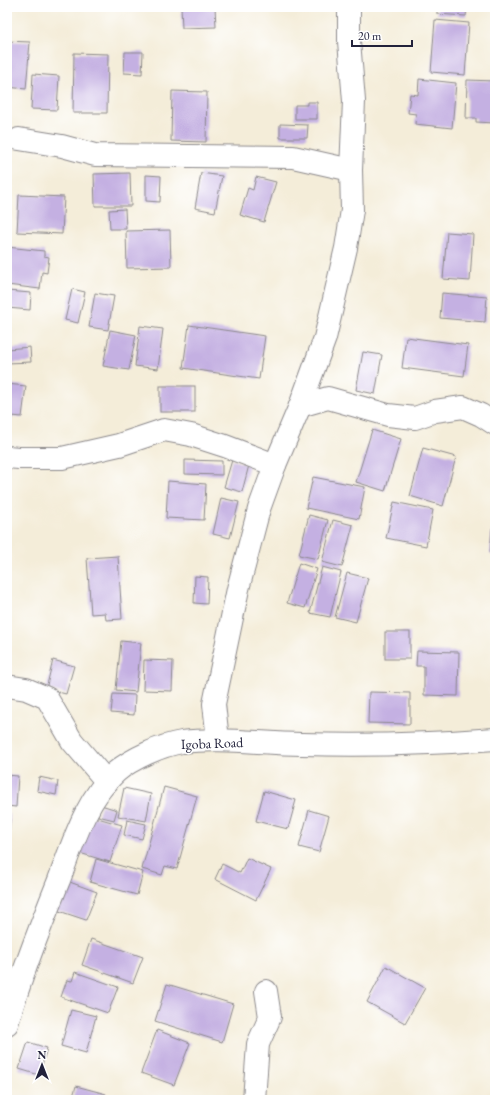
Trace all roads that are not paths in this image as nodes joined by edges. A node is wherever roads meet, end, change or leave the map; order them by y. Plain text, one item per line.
1 (349, 7) edge
2 (19, 139) dead end
3 (351, 170) junction
4 (300, 406) junction
5 (495, 424) edge
6 (7, 457) edge
7 (274, 465) junction
8 (7, 686) edge
9 (495, 739) edge
10 (218, 740) junction
11 (107, 782) junction
12 (266, 991) dead end
13 (7, 1024) edge
14 (254, 1100) edge

1 - 3 street
2 - 3 street
3 - 4 street
4 - 5 street
4 - 7 street
6 - 7 street
7 - 10 street
8 - 11 street
9 - 10 street, Igoba Road
10 - 11 street, Igoba Road
11 - 13 street, Igoba Road
12 - 14 street

